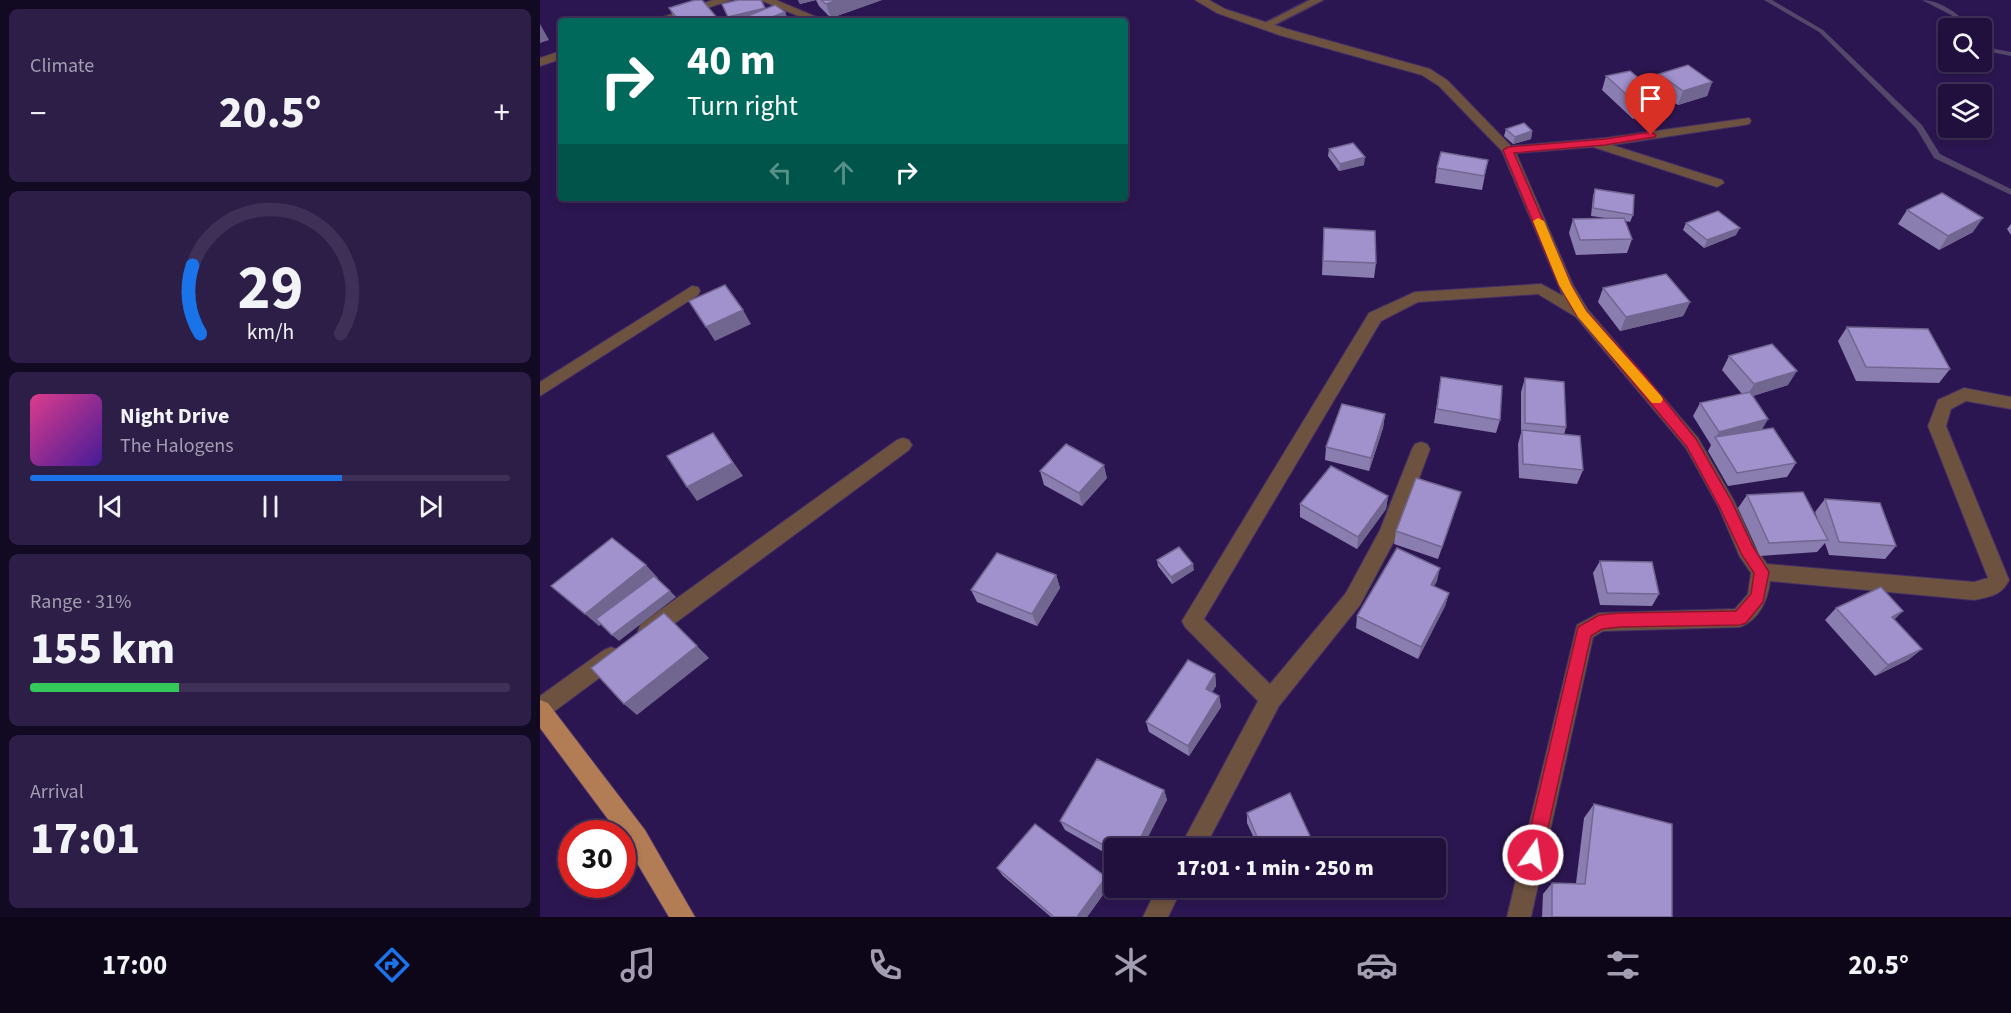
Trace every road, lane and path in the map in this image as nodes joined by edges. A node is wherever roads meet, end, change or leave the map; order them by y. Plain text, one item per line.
1 (725, 0) edge
2 (766, 0) edge
3 (1201, 0) edge
4 (1318, 0) edge
5 (667, 18) edge
6 (812, 18) edge
7 (1264, 26) junction
8 (558, 56) edge
9 (540, 62) edge
10 (1744, 121) dead end
11 (1593, 143) junction
12 (1508, 150) junction
13 (1717, 183) dead end
14 (692, 291) dead end
15 (1582, 314) junction
16 (540, 390) edge
17 (2011, 403) edge
18 (903, 445) dead end
19 (1421, 449) dead end
20 (1761, 572) junction
21 (1271, 699) junction
22 (540, 710) edge
23 (1197, 838) edge
24 (1165, 898) edge
25 (683, 917) edge
26 (1155, 917) edge
27 (1519, 917) edge

1 - 5 street
2 - 6 street
3 - 7 street
4 - 7 lane
7 - 12 street
8 - 9 street
10 - 11 street
11 - 12 street
11 - 13 street
12 - 15 street
14 - 16 street
15 - 20 street
15 - 21 street
17 - 20 street
18 - 22 street
19 - 21 street
20 - 27 street
21 - 23 street
22 - 25 main road
24 - 26 street

